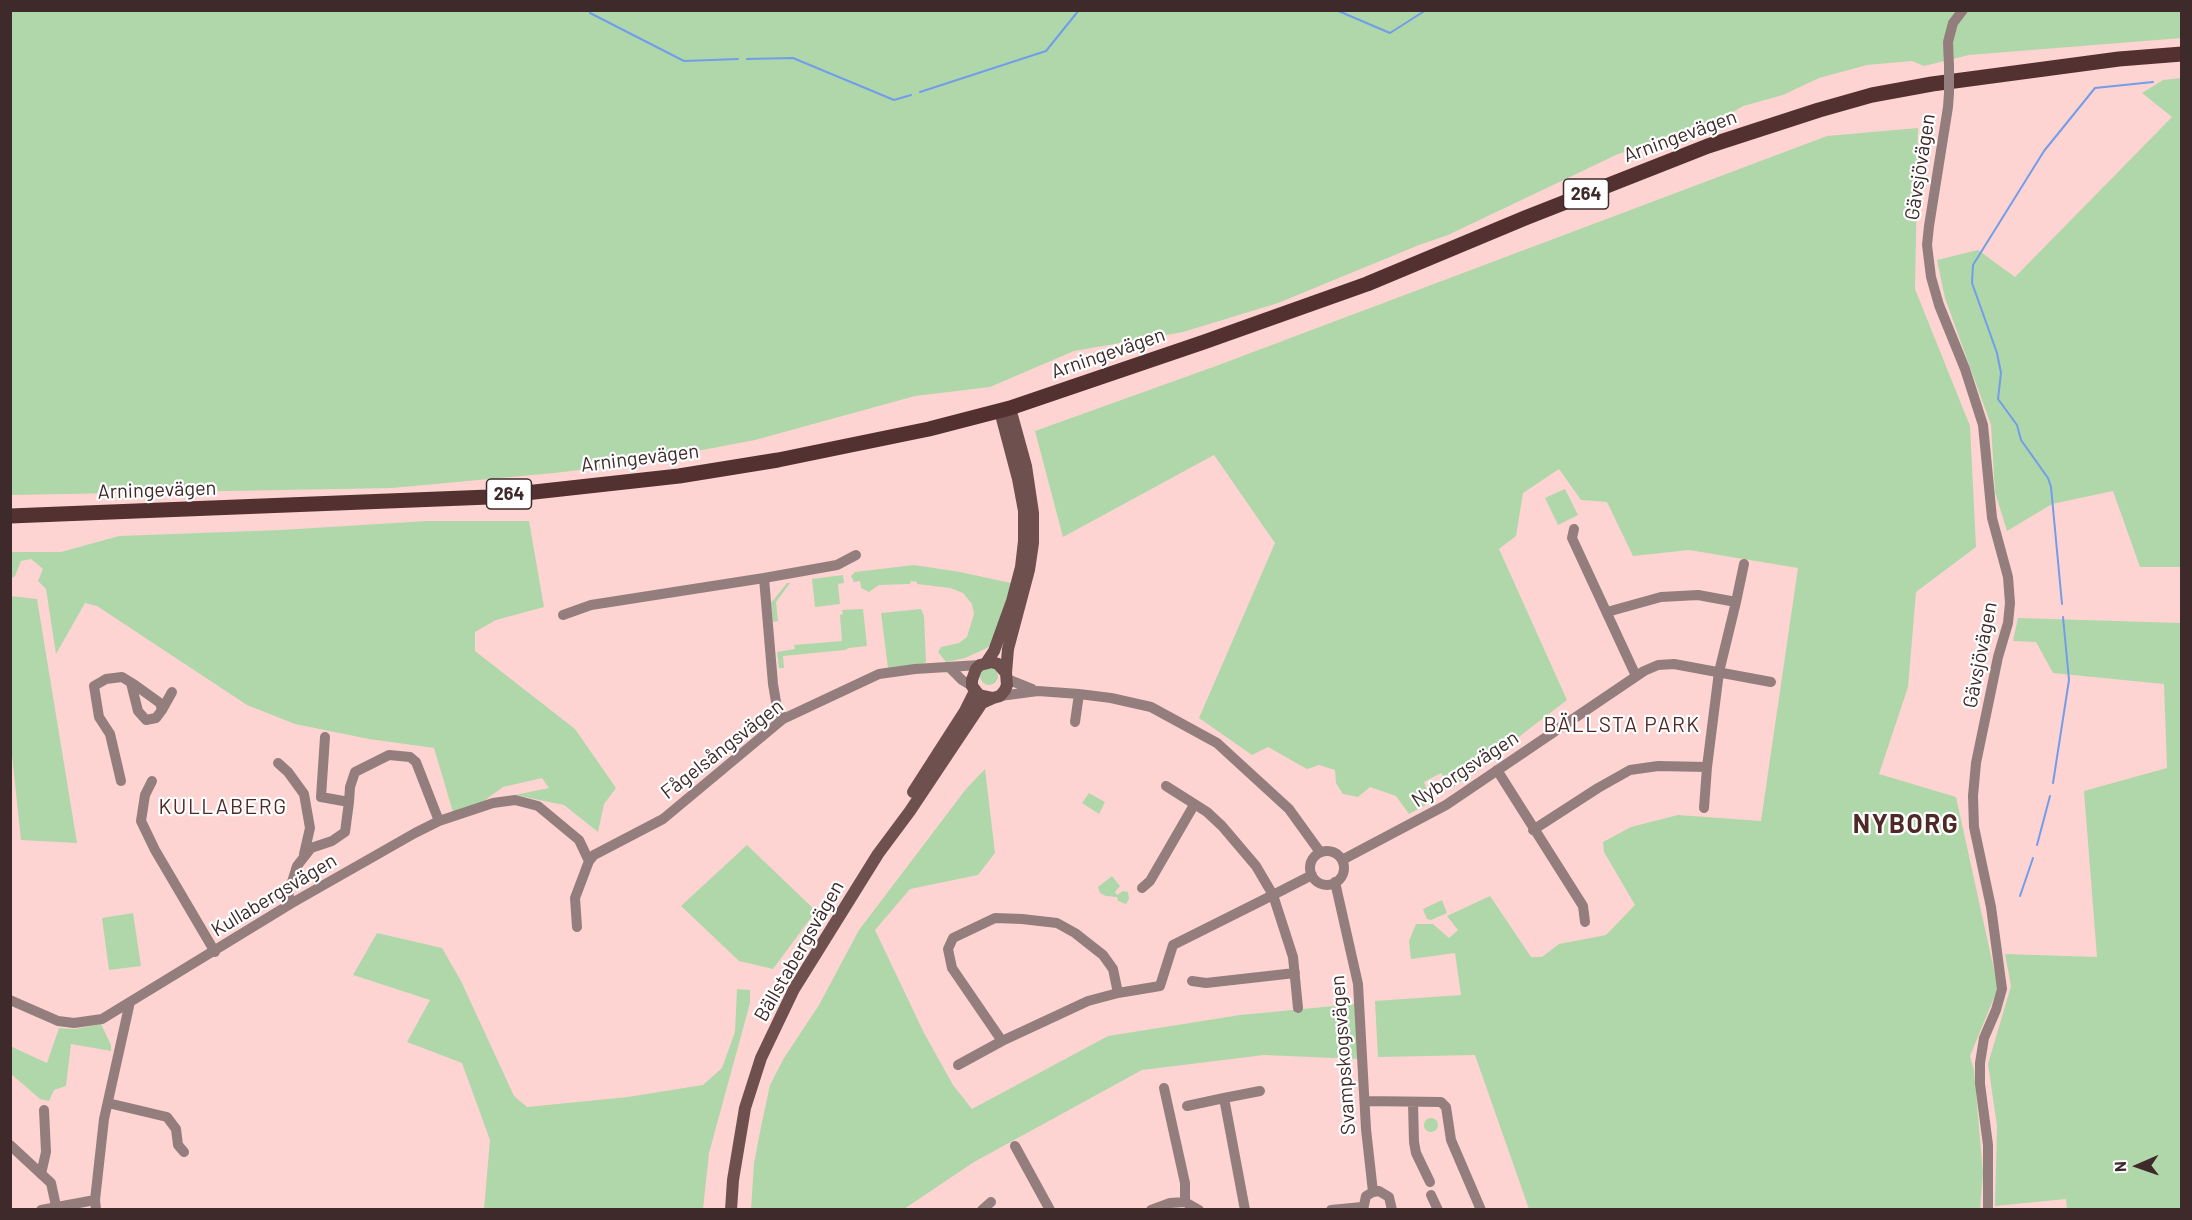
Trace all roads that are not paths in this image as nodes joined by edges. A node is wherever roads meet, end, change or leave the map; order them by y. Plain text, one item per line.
1 (1963, 10) edge
2 (2181, 54) edge
3 (1005, 410) junction
4 (10, 516) edge
5 (1574, 529) dead end
6 (856, 555) dead end
7 (1744, 564) dead end
8 (764, 578) junction
9 (1016, 602) junction
10 (1736, 602) junction
11 (1607, 612) junction
12 (563, 615) dead end
13 (983, 664) junction
14 (950, 668) junction
15 (1719, 672) junction
16 (1007, 676) junction
17 (1636, 676) junction
18 (1772, 682) dead end
19 (132, 683) junction
20 (974, 688) junction
21 (172, 692) dead end
22 (1038, 692) junction
23 (1079, 694) junction
24 (996, 697) junction
25 (162, 710) junction
26 (783, 719) junction
27 (1076, 722) dead end
28 (326, 737) dead end
29 (278, 763) dead end
30 (1707, 767) junction
31 (1497, 770) junction
32 (121, 781) dead end
33 (152, 781) dead end
34 (1166, 786) dead end
35 (349, 802) junction
36 (1194, 805) junction
37 (1704, 808) dead end
38 (440, 821) junction
39 (1533, 830) junction
40 (1320, 852) junction
41 (878, 855) junction
42 (303, 859) junction
43 (1342, 860) junction
44 (589, 861) junction
45 (1312, 875) junction
46 (1335, 882) junction
47 (1142, 888) dead end
48 (1273, 896) junction
49 (292, 903) junction
50 (1585, 922) dead end
51 (577, 927) dead end
52 (215, 952) junction
53 (1295, 974) junction
54 (1192, 981) dead end
55 (1118, 993) junction
56 (10, 1000) edge
57 (130, 1002) junction
58 (1298, 1008) dead end
59 (1002, 1041) junction
60 (958, 1065) dead end
61 (1164, 1088) dead end
62 (1260, 1091) dead end
63 (1224, 1098) junction
64 (1365, 1101) junction
65 (108, 1103) junction
66 (1413, 1103) junction
67 (1187, 1106) dead end
68 (44, 1110) dead end
69 (10, 1145) edge
70 (1015, 1146) dead end
71 (184, 1152) dead end
72 (41, 1174) junction
73 (1430, 1182) dead end
74 (1373, 1192) junction
75 (1431, 1195) dead end
76 (991, 1202) dead end
77 (1185, 1202) junction
78 (96, 1205) edge
79 (56, 1206) junction
80 (1363, 1208) edge
81 (41, 1209) edge
82 (731, 1209) edge
83 (982, 1209) edge
84 (1050, 1209) edge
85 (1151, 1209) edge
86 (1199, 1209) edge
87 (1245, 1209) edge
88 (1331, 1209) edge
89 (1392, 1209) edge
90 (1438, 1209) edge
91 (1480, 1209) edge
92 (1988, 1209) edge

1 - 92 street, Gävsjövägen, bridge
2 - 3 main road, Arningevägen / 264
3 - 4 main road, Arningevägen / 264
3 - 9 street
5 - 11 street
6 - 8 street
7 - 10 street
8 - 12 street
8 - 26 street
9 - 13 street
9 - 16 street
10 - 11 street
10 - 15 street
11 - 17 street
13 - 14 street, Fågelsångsvägen
13 - 16 street
13 - 20 street
14 - 20 street
14 - 26 street, Fågelsångsvägen
15 - 17 street, Nyborgsvägen
15 - 18 street, Nyborgsvägen
15 - 30 street
16 - 22 street
16 - 24 street
17 - 31 street, Nyborgsvägen
19 - 25 street
19 - 25 street
19 - 32 street
20 - 24 street
20 - 41 street, Bällstabergsvägen
21 - 25 street
22 - 23 street
22 - 24 street
23 - 27 street
23 - 40 street
24 - 41 street, Bällstabergsvägen
26 - 44 street, Fågelsångsvägen
28 - 35 street
29 - 42 street
30 - 37 street
30 - 39 street
31 - 39 street
31 - 43 street, Nyborgsvägen
33 - 52 street
34 - 36 street
35 - 38 street
35 - 42 street
36 - 47 street
36 - 48 street
38 - 44 street, Kullabergsvägen
38 - 49 street, Kullabergsvägen
39 - 50 street
40 - 43 street
40 - 45 street
41 - 82 street, Bällstabergsvägen
42 - 49 street
43 - 46 street
44 - 51 street
45 - 46 street
45 - 48 street
46 - 64 street, Svampskogsvägen
48 - 53 street
48 - 55 street
49 - 52 street, Kullabergsvägen
52 - 57 street, Kullabergsvägen
53 - 54 street
53 - 58 street
55 - 59 street
55 - 59 street
56 - 57 street, Kullabergsvägen
57 - 65 street
59 - 60 street
61 - 77 street
62 - 63 street
63 - 67 street
63 - 87 street
64 - 66 street
64 - 74 street, Svampskogsvägen
65 - 71 street
65 - 78 street
66 - 73 street
66 - 91 street
68 - 72 street
69 - 72 street
70 - 84 street
72 - 79 street
74 - 80 street
74 - 89 street
75 - 90 street
76 - 83 street
77 - 85 street
77 - 86 street
78 - 79 street
79 - 81 street
80 - 88 street

